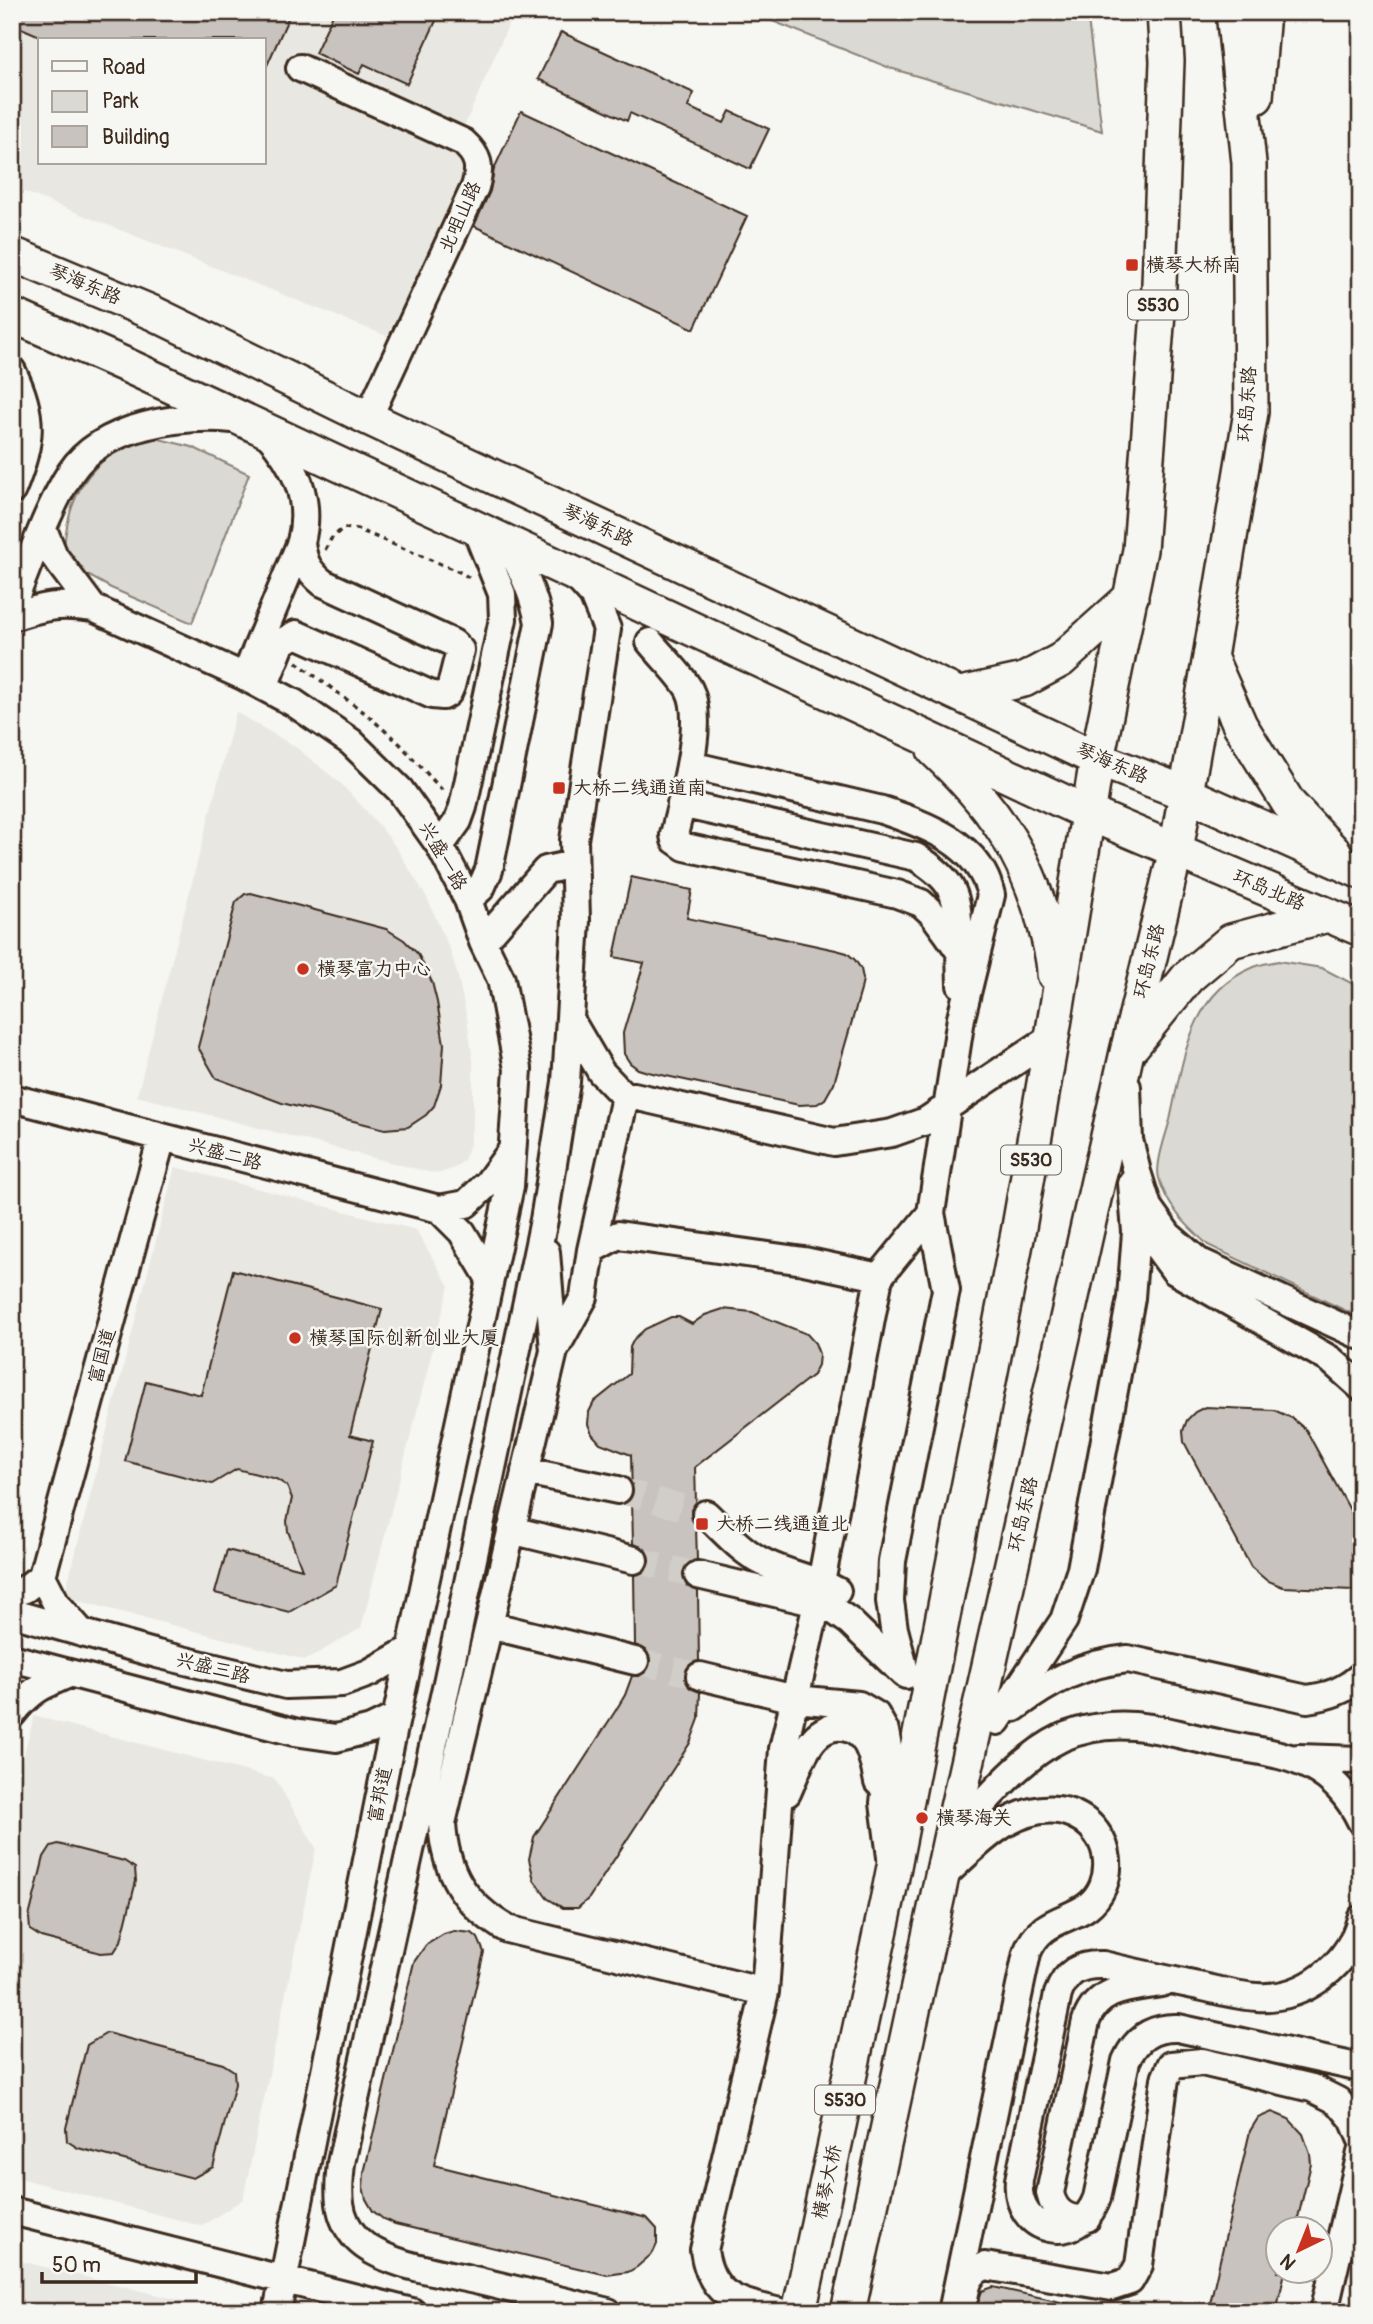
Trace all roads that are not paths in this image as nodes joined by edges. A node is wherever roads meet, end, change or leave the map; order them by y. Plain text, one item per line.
1 (1164, 12) edge
2 (1233, 12) edge
3 (1263, 12) edge
4 (300, 68) dead end
5 (1249, 163) junction
6 (12, 254) edge
7 (12, 315) edge
8 (12, 371) edge
9 (368, 418) junction
10 (251, 425) junction
11 (13, 488) edge
12 (43, 529) junction
13 (476, 529) junction
14 (301, 542) junction
15 (508, 544) junction
16 (574, 574) junction
17 (1131, 597) junction
18 (12, 606) edge
19 (93, 608) junction
20 (12, 617) edge
21 (650, 642) dead end
22 (1210, 657) junction
23 (255, 682) junction
24 (960, 694) junction
25 (914, 731) junction
26 (1097, 758) junction
27 (690, 765) junction
28 (1185, 793) junction
29 (681, 804) junction
30 (1088, 813) junction
31 (440, 846) junction
32 (1176, 850) junction
33 (574, 864) junction
34 (1353, 869) edge
35 (468, 900) junction
36 (1328, 915) junction
37 (1361, 929) edge
38 (483, 942) junction
39 (960, 952) junction
40 (961, 1018) junction
41 (571, 1021) junction
42 (1052, 1037) junction
43 (1127, 1052) junction
44 (625, 1097) junction
45 (12, 1098) edge
46 (948, 1105) junction
47 (162, 1137) junction
48 (1129, 1140) junction
49 (512, 1150) junction
50 (1132, 1183) junction
51 (439, 1209) junction
52 (931, 1213) junction
53 (544, 1220) junction
54 (591, 1250) junction
55 (879, 1277) junction
56 (490, 1279) junction
57 (1361, 1336) edge
58 (554, 1351) junction
59 (1361, 1387) edge
60 (525, 1471) junction
61 (618, 1490) tunnel mouth
62 (706, 1514) tunnel mouth
63 (511, 1530) junction
64 (634, 1560) tunnel mouth
65 (698, 1575) tunnel mouth
66 (42, 1576) junction
67 (820, 1593) junction
68 (12, 1594) edge
69 (12, 1613) edge
70 (489, 1625) junction
71 (82, 1633) junction
72 (411, 1650) junction
73 (12, 1658) edge
74 (635, 1661) tunnel mouth
75 (69, 1675) junction
76 (905, 1675) junction
77 (700, 1676) tunnel mouth
78 (1361, 1676) edge
79 (795, 1699) junction
80 (12, 1714) edge
81 (396, 1717) junction
82 (922, 1721) junction
83 (998, 1721) junction
84 (970, 1750) junction
85 (1282, 1757) junction
86 (1361, 1760) edge
87 (884, 1803) junction
88 (780, 1811) junction
89 (1361, 1821) edge
90 (950, 1839) junction
91 (891, 1877) junction
92 (940, 1887) junction
93 (1361, 1919) edge
94 (1173, 1980) junction
95 (765, 1992) junction
96 (1361, 2067) edge
97 (1361, 2138) edge
98 (1361, 2153) edge
99 (12, 2211) edge
100 (1087, 2218) junction
101 (284, 2280) junction
102 (277, 2312) edge
103 (412, 2312) edge
104 (608, 2312) edge
105 (780, 2312) edge
106 (799, 2312) edge
107 (848, 2312) edge
108 (952, 2312) edge
109 (961, 2312) edge
110 (1324, 2312) edge

1 - 17 main road, S530
2 - 5 main road, 环岛东路 / S530
3 - 5 main road
4 - 9 street, 北咀山路
5 - 22 main road, 环岛东路 / S530
6 - 9 main road, 琴海东路
7 - 10 main road
8 - 11 street
9 - 24 main road, 琴海东路
10 - 12 street
10 - 13 main road
10 - 14 street
12 - 18 street
12 - 19 street
13 - 15 main road
13 - 31 street
14 - 23 street
14 - 23 street
15 - 16 main road
15 - 35 street
16 - 25 main road
16 - 33 street
17 - 24 main road
17 - 26 main road, S530
19 - 20 street
19 - 23 street, 兴盛一路
21 - 27 street
22 - 28 main road, 环岛东路 / S530
22 - 34 main road
23 - 31 street, 兴盛一路
24 - 26 main road, 琴海东路
25 - 30 main road
25 - 42 main road
26 - 28 main road, 琴海东路
26 - 30 main road, S530
27 - 29 street
27 - 40 street
28 - 32 main road, 环岛东路 / S530
28 - 34 main road
29 - 39 street
29 - 39 street
30 - 32 main road
30 - 42 main road, S530
31 - 35 street, 兴盛一路
32 - 36 main road, 环岛北路
32 - 43 main road, 环岛东路 / S530
33 - 38 street
33 - 41 street
35 - 38 street, 兴盛一路
36 - 37 main road, 环岛北路
36 - 43 main road
38 - 49 street, 兴盛一路
39 - 40 street
40 - 46 street
41 - 44 street
41 - 53 street
42 - 46 street
42 - 82 main road, S530
43 - 48 street
43 - 84 main road, 环岛东路 / S530
44 - 46 street
44 - 54 street
45 - 47 street, 兴盛二路
46 - 52 street
47 - 51 street, 兴盛二路
47 - 66 street, 富国道
48 - 50 street
48 - 57 street
49 - 51 street
49 - 56 street, 兴盛一路
50 - 59 street
50 - 83 street
51 - 56 street
52 - 55 street
52 - 76 street
53 - 58 street
53 - 104 street
54 - 55 street
54 - 58 street
55 - 67 street
56 - 72 street, 富邦道
58 - 60 street
60 - 61 street
60 - 63 street
62 - 67 street
63 - 64 street
63 - 70 street
65 - 67 street
66 - 68 street
66 - 71 street
67 - 76 street
67 - 79 street
69 - 71 street, 兴盛三路
70 - 74 street
70 - 95 street
71 - 72 street, 兴盛三路
72 - 81 street, 富邦道
73 - 75 street
75 - 80 street
75 - 81 street
76 - 82 street
77 - 79 street
78 - 83 street
79 - 87 street
79 - 88 street
81 - 101 street, 富邦道
82 - 91 main road, S530
83 - 84 street
84 - 90 main road, 环岛东路 / S530
85 - 86 street
85 - 89 street
85 - 90 street
87 - 88 street
87 - 91 street
88 - 95 street
90 - 92 main road, 环岛东路 / S530
91 - 106 main road, 横琴大桥 / S530
92 - 107 main road, S530
92 - 108 street
93 - 94 street
94 - 100 street
94 - 100 street
95 - 105 street
96 - 100 street
97 - 109 street
98 - 110 street
99 - 101 street
101 - 102 street, 富邦道
101 - 103 street

